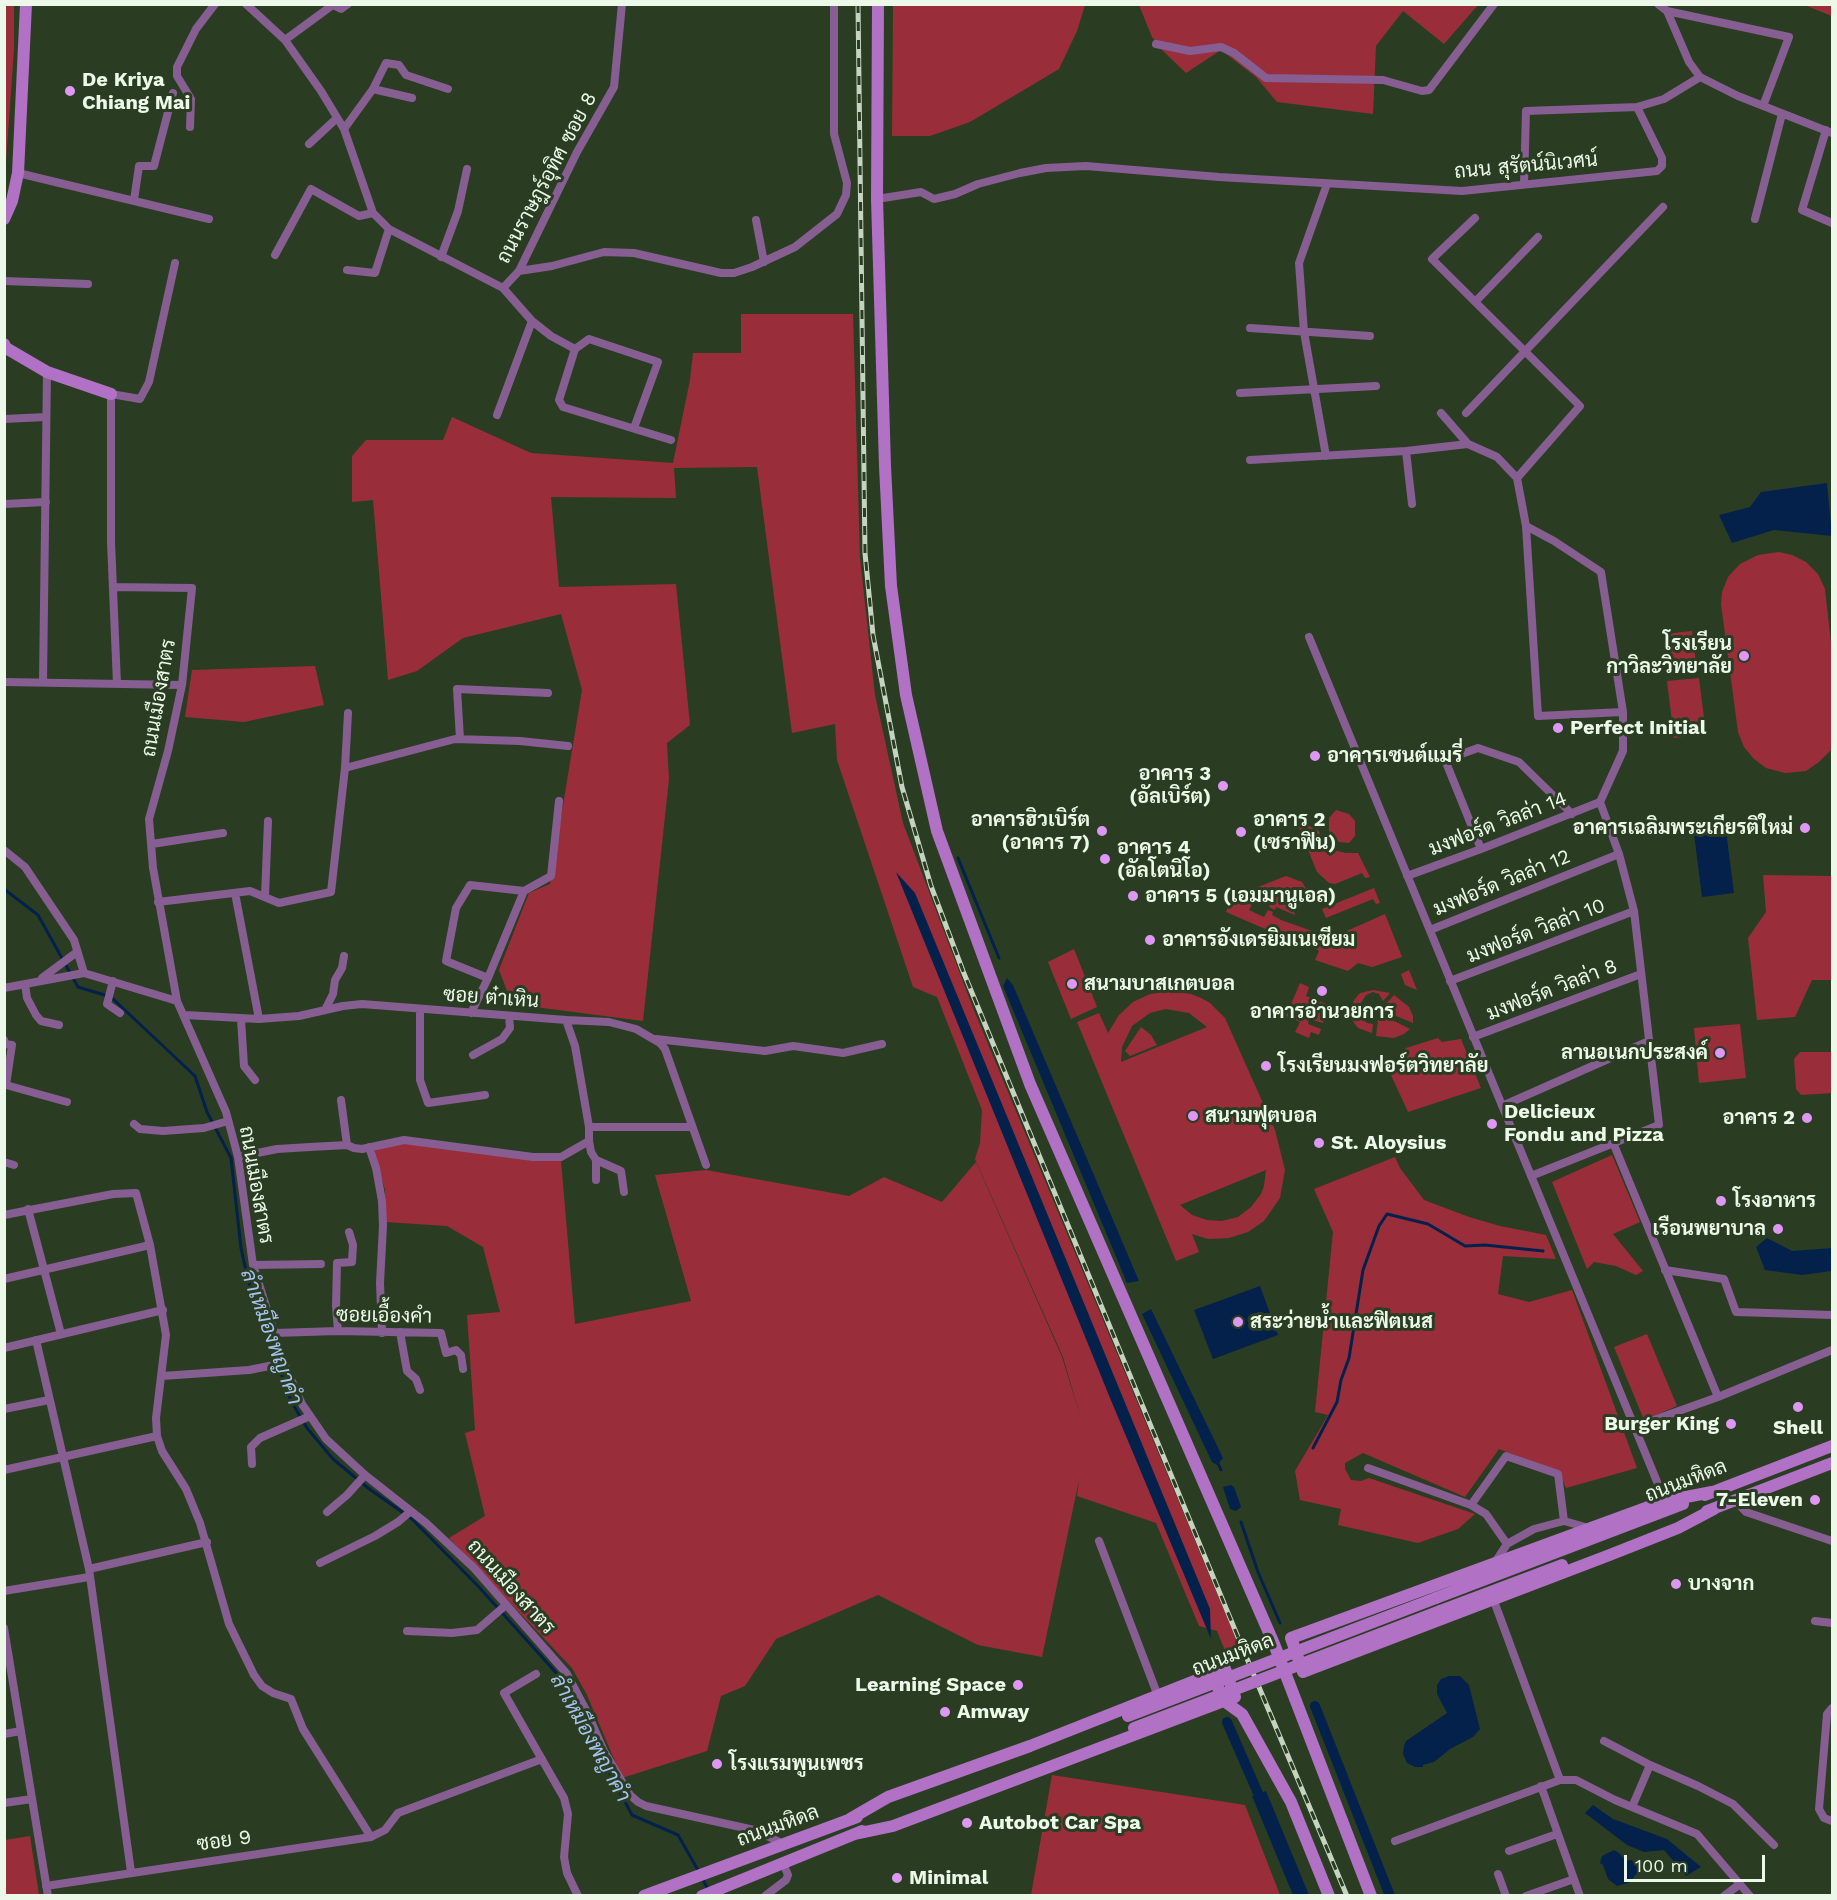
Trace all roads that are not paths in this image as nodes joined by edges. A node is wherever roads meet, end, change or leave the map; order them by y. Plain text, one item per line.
1 (26, 4) edge
2 (215, 4) edge
3 (246, 4) edge
4 (348, 4) edge
5 (622, 4) edge
6 (834, 4) edge
7 (878, 4) edge
8 (1494, 4) edge
9 (1658, 4) edge
10 (335, 5) edge
11 (1667, 11) junction
12 (285, 40) junction
13 (1156, 44) dead end
14 (1700, 77) junction
15 (373, 89) junction
16 (448, 89) dead end
17 (173, 93) dead end
18 (412, 98) dead end
19 (1763, 106) junction
20 (1637, 107) junction
21 (1782, 114) junction
22 (337, 118) junction
23 (190, 127) dead end
24 (344, 129) junction
25 (1829, 132) edge
26 (309, 144) dead end
27 (467, 169) dead end
28 (18, 173) junction
29 (1328, 183) junction
30 (1524, 184) junction
31 (877, 199) junction
32 (134, 200) junction
33 (1663, 207) dead end
34 (373, 213) junction
35 (1475, 218) dead end
36 (4, 219) edge
37 (208, 219) dead end
38 (1755, 219) dead end
39 (756, 220) dead end
40 (1833, 223) edge
41 (389, 229) junction
42 (1538, 237) dead end
43 (275, 255) dead end
44 (441, 257) junction
45 (764, 262) junction
46 (175, 263) dead end
47 (347, 270) dead end
48 (519, 271) junction
49 (4, 281) edge
50 (88, 284) dead end
51 (503, 288) junction
52 (1475, 302) junction
53 (532, 321) junction
54 (1250, 328) dead end
55 (1304, 332) junction
56 (1370, 336) dead end
57 (5, 346) edge
58 (575, 349) junction
59 (1525, 352) junction
60 (47, 372) junction
61 (1376, 386) dead end
62 (1315, 390) junction
63 (1240, 393) dead end
64 (111, 394) junction
65 (1441, 413) dead end
66 (1466, 413) dead end
67 (497, 415) dead end
68 (45, 417) junction
69 (4, 419) edge
70 (634, 428) junction
71 (671, 440) dead end
72 (1468, 444) junction
73 (1406, 451) junction
74 (1326, 456) junction
75 (1250, 460) dead end
76 (1517, 478) junction
77 (46, 502) junction
78 (4, 504) edge
79 (1412, 504) dead end
80 (1526, 526) junction
81 (113, 587) junction
82 (1309, 637) dead end
83 (4, 682) edge
84 (43, 682) junction
85 (117, 684) junction
86 (182, 685) junction
87 (548, 693) dead end
88 (1623, 712) junction
89 (348, 713) dead end
90 (460, 739) junction
91 (568, 746) dead end
92 (345, 768) junction
93 (559, 801) dead end
94 (1600, 802) junction
95 (1572, 814) junction
96 (268, 821) dead end
97 (224, 833) dead end
98 (152, 844) junction
99 (1481, 849) junction
100 (4, 850) edge
101 (1619, 854) junction
102 (1407, 876) junction
103 (524, 891) junction
104 (235, 893) junction
105 (265, 896) junction
106 (158, 902) junction
107 (1634, 911) junction
108 (1430, 930) junction
109 (78, 951) junction
110 (344, 956) dead end
111 (79, 973) junction
112 (1641, 974) junction
113 (488, 978) junction
114 (173, 980) junction
115 (39, 981) junction
116 (114, 981) junction
117 (1450, 981) junction
118 (26, 984) junction
119 (4, 988) edge
120 (161, 995) junction
121 (177, 1001) junction
122 (420, 1009) junction
123 (325, 1010) junction
124 (120, 1013) dead end
125 (471, 1013) junction
126 (185, 1015) junction
127 (509, 1016) junction
128 (241, 1019) junction
129 (259, 1019) junction
130 (566, 1020) junction
131 (58, 1025) dead end
132 (1473, 1037) junction
133 (652, 1038) junction
134 (4, 1040) edge
135 (1649, 1041) junction
136 (882, 1044) dead end
137 (473, 1055) dead end
138 (255, 1080) dead end
139 (485, 1095) dead end
140 (341, 1100) dead end
141 (67, 1102) dead end
142 (1502, 1106) junction
143 (226, 1122) junction
144 (134, 1124) dead end
145 (589, 1127) junction
146 (692, 1127) junction
147 (590, 1142) junction
148 (347, 1145) junction
149 (1614, 1145) junction
150 (369, 1148) junction
151 (238, 1156) junction
152 (596, 1160) junction
153 (706, 1165) dead end
154 (1531, 1176) junction
155 (596, 1180) dead end
156 (624, 1192) dead end
157 (28, 1209) junction
158 (4, 1215) edge
159 (349, 1232) dead end
160 (150, 1245) junction
161 (321, 1264) dead end
162 (253, 1265) junction
163 (43, 1270) junction
164 (1665, 1270) junction
165 (4, 1279) edge
166 (162, 1310) junction
167 (1833, 1315) edge
168 (338, 1331) junction
169 (400, 1332) junction
170 (275, 1333) junction
171 (382, 1333) junction
172 (62, 1334) junction
173 (36, 1340) junction
174 (4, 1348) edge
175 (1833, 1350) edge
176 (278, 1364) junction
177 (463, 1369) dead end
178 (162, 1376) junction
179 (420, 1390) dead end
180 (1718, 1397) junction
181 (49, 1400) junction
182 (4, 1409) edge
183 (307, 1417) junction
184 (1634, 1427) junction
185 (158, 1436) junction
186 (1833, 1446) edge
187 (63, 1456) junction
188 (1833, 1463) edge
189 (252, 1464) dead end
190 (1368, 1467) dead end
191 (4, 1470) edge
192 (364, 1477) junction
193 (1712, 1492) junction
194 (1735, 1500) junction
195 (1665, 1501) junction
196 (1471, 1505) junction
197 (1713, 1509) junction
198 (327, 1512) dead end
199 (407, 1515) junction
200 (1564, 1521) junction
201 (1589, 1528) junction
202 (1099, 1541) dead end
203 (1833, 1541) edge
204 (207, 1542) junction
205 (1507, 1544) junction
206 (320, 1563) dead end
207 (1494, 1564) junction
208 (89, 1573) junction
209 (4, 1590) edge
210 (1494, 1601) junction
211 (1438, 1605) junction
212 (503, 1608) junction
213 (1815, 1621) dead end
214 (1833, 1623) edge
215 (4, 1628) edge
216 (406, 1631) dead end
217 (1291, 1638) junction
218 (1274, 1644) junction
219 (7, 1662) edge
220 (1303, 1672) junction
221 (536, 1674) dead end
222 (1287, 1679) junction
223 (1158, 1696) junction
224 (1229, 1699) junction
225 (1833, 1708) edge
226 (21, 1731) junction
227 (4, 1734) edge
228 (1604, 1741) dead end
229 (542, 1759) junction
230 (1650, 1765) junction
231 (1560, 1780) junction
232 (1541, 1786) junction
233 (32, 1799) junction
234 (4, 1803) edge
235 (1632, 1807) junction
236 (850, 1819) junction
237 (1833, 1821) edge
238 (855, 1834) junction
239 (1557, 1834) junction
240 (371, 1837) junction
241 (1395, 1841) dead end
242 (784, 1844) junction
243 (1774, 1845) dead end
244 (1509, 1851) dead end
245 (783, 1863) junction
246 (131, 1872) junction
247 (1498, 1874) dead end
248 (1574, 1879) junction
249 (1740, 1884) junction
250 (46, 1886) junction
251 (703, 1895) edge
252 (48, 1896) edge
253 (578, 1896) edge
254 (644, 1896) edge
255 (765, 1896) edge
256 (1329, 1896) edge
257 (1371, 1896) edge
258 (1506, 1896) edge
259 (1526, 1896) edge
260 (1580, 1896) edge
261 (1724, 1896) edge
262 (1750, 1896) edge

1 - 28 main road
2 - 23 street
3 - 12 street, ถนนราษฎร์อุทิศ ซอย 8
4 - 10 street
5 - 48 street, ถนนราษฎร์อุทิศ ซอย 8
6 - 45 street
7 - 31 main road
8 - 13 street
9 - 11 street
10 - 12 street
11 - 14 street
11 - 19 street
12 - 22 street, ถนนราษฎร์อุทิศ ซอย 8
14 - 19 street
14 - 20 street
15 - 16 street
15 - 18 street
15 - 24 street
17 - 32 street
19 - 21 street
20 - 30 street
20 - 30 street, ถนน สุรัตน์นิเวศน์
21 - 25 street
21 - 38 street
22 - 24 street, ถนนราษฎร์อุทิศ ซอย 8
22 - 26 street
24 - 34 street, ถนนราษฎร์อุทิศ ซอย 8
25 - 40 street
27 - 44 street
28 - 32 street
28 - 36 main road
29 - 30 street, ถนน สุรัตน์นิเวศน์
29 - 31 street, ถนน สุรัตน์นิเวศน์
29 - 55 street
31 - 218 main road
32 - 37 street
33 - 59 street
34 - 41 street, ถนนราษฎร์อุทิศ ซอย 8
34 - 43 street
35 - 52 street
39 - 45 street
41 - 44 street, ถนนราษฎร์อุทิศ ซอย 8
41 - 47 street
42 - 52 street
44 - 51 street, ถนนราษฎร์อุทิศ ซอย 8
45 - 48 street
46 - 64 street
48 - 51 street, ถนนราษฎร์อุทิศ ซอย 8
49 - 50 street
51 - 53 street
52 - 59 street
53 - 58 street
53 - 67 street
54 - 55 street
55 - 56 street
55 - 62 street
57 - 60 main road
58 - 70 street
58 - 70 street
59 - 66 street
59 - 76 street
60 - 64 main road
60 - 68 street
61 - 62 street
62 - 63 street
62 - 74 street
64 - 81 street
65 - 72 street
68 - 69 street
68 - 77 street
70 - 71 street
72 - 73 street
72 - 76 street
73 - 74 street
73 - 79 street
74 - 75 street
76 - 80 street
77 - 78 street
77 - 84 street
80 - 88 street
80 - 88 street
81 - 85 street
81 - 86 street, ถนนเมืองสาตร
82 - 102 street
83 - 84 street
84 - 85 street
85 - 86 street
86 - 98 street, ถนนเมืองสาตร
87 - 90 street
88 - 94 street
89 - 92 street
90 - 91 street
90 - 92 street
92 - 105 street
93 - 103 street
94 - 95 street, มงฟอร์ด วิลล่า 14
94 - 101 street
95 - 99 street, มงฟอร์ด วิลล่า 14
95 - 99 street
96 - 105 street
97 - 98 street
98 - 106 street, ถนนเมืองสาตร
99 - 102 street, มงฟอร์ด วิลล่า 14
100 - 109 street
101 - 107 street
101 - 108 street, มงฟอร์ด วิลล่า 12
102 - 108 street
103 - 113 street
103 - 113 street
104 - 105 street
104 - 106 street
104 - 129 street
106 - 114 street, ถนนเมืองสาตร
107 - 112 street
107 - 117 street, มงฟอร์ด วิลล่า 10
108 - 117 street
109 - 111 street
109 - 115 street
110 - 123 street
111 - 115 street
111 - 116 street
112 - 132 street, มงฟอร์ด วิลล่า 8
112 - 135 street
113 - 125 street
114 - 120 street
114 - 121 street, ถนนเมืองสาตร
115 - 118 street
116 - 120 street
116 - 124 street
117 - 132 street
118 - 119 street
118 - 131 street
120 - 121 street
121 - 126 street, ถนนเมืองสาตร
122 - 123 street, ซอย ต๋าเหิน
122 - 125 street, ซอย ต๋าเหิน
122 - 139 street
123 - 129 street, ซอย ต๋าเหิน
125 - 127 street, ซอย ต๋าเหิน
126 - 128 street, ซอย ต๋าเหิน
126 - 143 street, ถนนเมืองสาตร
127 - 130 street, ซอย ต๋าเหิน
127 - 137 street
128 - 129 street, ซอย ต๋าเหิน
128 - 138 street
130 - 133 street, ซอย ต๋าเหิน
130 - 145 street
132 - 142 street
133 - 136 street
133 - 146 street, ซอย ต๋าเหิน
134 - 141 street
135 - 142 street
135 - 149 street
140 - 148 street
142 - 154 street
143 - 144 street
143 - 151 street, ถนนเมืองสาตร
145 - 146 street
145 - 147 street
146 - 153 street, ซอย ต๋าเหิน
147 - 150 street
147 - 152 street
148 - 150 street
148 - 151 street
149 - 154 street
149 - 164 street
150 - 171 street
151 - 162 street, ถนนเมืองสาตร
152 - 155 street
152 - 156 street
154 - 184 street
157 - 158 street
157 - 160 street
157 - 163 street
159 - 168 street
160 - 163 street
160 - 166 street
161 - 162 street
162 - 170 street, ถนนเมืองสาตร
163 - 165 street
163 - 172 street
164 - 167 street
164 - 180 street
166 - 172 street
166 - 178 street
168 - 170 street, ซอยเอื้องคำ
168 - 171 street, ซอยเอื้องคำ
169 - 171 street, ซอยเอื้องคำ
169 - 177 street, ซอยเอื้องคำ
169 - 179 street
170 - 176 street, ถนนเมืองสาตร
172 - 173 street
173 - 174 street
173 - 181 street
175 - 180 street
176 - 178 street
176 - 183 street, ถนนเมืองสาตร
178 - 185 street
180 - 184 street
181 - 182 street
181 - 187 street
183 - 189 street
183 - 192 street, ถนนเมืองสาตร
184 - 195 street
185 - 187 street
185 - 204 street
186 - 193 main road, ถนนมหิดล
187 - 191 street
187 - 208 street
188 - 194 main road, ถนนมหิดล
190 - 196 street
192 - 198 street
192 - 199 street, ถนนเมืองสาตร
193 - 195 main road
193 - 211 main road, ถนนมหิดล
194 - 197 main road, ถนนมหิดล
194 - 203 street
195 - 201 main road
196 - 200 street
196 - 205 street
197 - 210 main road
197 - 211 main road, ถนนมหิดล
199 - 206 street
199 - 212 street, ถนนเมืองสาตร
200 - 201 street
200 - 205 street
201 - 207 main road
202 - 223 street
204 - 208 street
204 - 240 street
205 - 207 street
207 - 217 main road
208 - 209 street
208 - 246 street
210 - 220 main road
210 - 231 street
211 - 236 main road, ถนนมหิดล, bridge
211 - 238 main road, ถนนมหิดล, bridge
212 - 216 street
212 - 242 street, ถนนเมืองสาตร
213 - 214 street
215 - 219 street
217 - 218 main road
217 - 220 main road
218 - 222 main road
219 - 226 street
220 - 222 main road
221 - 229 street
222 - 257 main road
223 - 224 main road
223 - 236 main road
224 - 238 main road
224 - 256 main road
225 - 237 street
226 - 227 street
226 - 233 street
228 - 230 street
229 - 240 street
229 - 253 street
230 - 235 street
230 - 243 street
231 - 232 street
231 - 235 street
232 - 239 street
232 - 241 street
233 - 234 street
233 - 250 street
235 - 249 street
236 - 242 main road, ถนนมหิดล
238 - 245 main road, ถนนมหิดล
239 - 244 street
239 - 248 street
240 - 246 street, ซอย 9
242 - 254 main road, ถนนมหิดล
245 - 251 main road, ถนนมหิดล
245 - 255 street
246 - 250 street, ซอย 9
247 - 258 street
248 - 259 street
248 - 260 street
249 - 261 street
249 - 262 street
250 - 252 street

